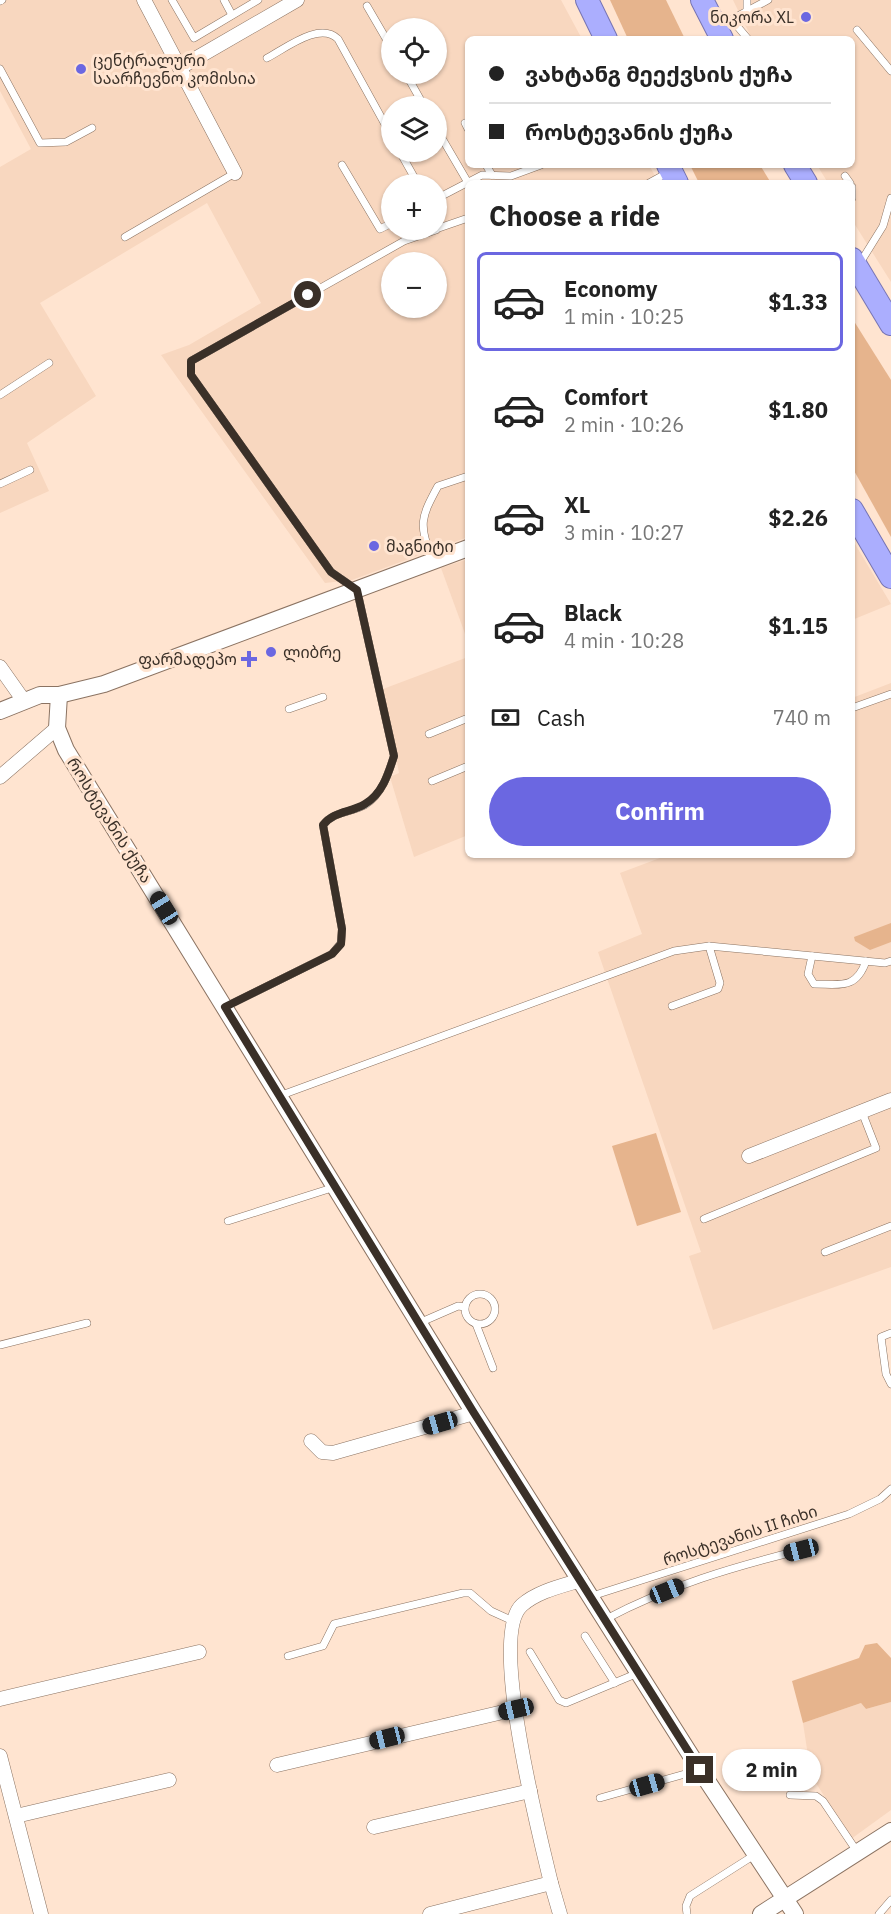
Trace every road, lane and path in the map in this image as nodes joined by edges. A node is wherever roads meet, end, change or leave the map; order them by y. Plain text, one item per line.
1 (144, 0) edge
2 (172, 0) edge
3 (224, 0) edge
4 (258, 0) edge
5 (297, 0) edge
6 (587, 0) edge
7 (702, 0) edge
8 (747, 0) edge
9 (768, 0) edge
10 (367, 6) dead end
11 (747, 12) junction
12 (232, 15) junction
13 (723, 29) edge
14 (381, 30) edge
15 (857, 30) dead end
16 (605, 36) edge
17 (740, 36) edge
18 (267, 58) dead end
19 (181, 67) junction
20 (0, 69) edge
21 (891, 71) edge
22 (381, 117) edge
23 (92, 128) dead end
24 (447, 147) edge
25 (342, 165) dead end
26 (488, 168) edge
27 (533, 168) edge
28 (235, 173) joint
29 (672, 173) edge
30 (492, 175) junction
31 (466, 180) edge
32 (471, 180) edge
33 (656, 180) edge
34 (465, 183) edge
35 (447, 193) edge
36 (891, 198) edge
37 (465, 219) edge
38 (891, 222) edge
39 (447, 225) edge
40 (883, 226) junction
41 (381, 228) edge
42 (125, 237) dead end
43 (407, 240) edge
44 (855, 263) edge
45 (889, 316) edge
46 (49, 363) dead end
47 (0, 395) edge
48 (30, 470) dead end
49 (465, 477) edge
50 (0, 484) edge
51 (855, 515) edge
52 (465, 549) edge
53 (432, 560) junction
54 (891, 577) edge
55 (357, 590) junction
56 (0, 667) edge
57 (376, 678) junction
58 (368, 681) dead end
59 (891, 694) edge
60 (59, 695) junction
61 (324, 697) dead end
62 (24, 701) junction
63 (855, 707) edge
64 (289, 709) dead end
65 (0, 711) edge
66 (465, 719) edge
67 (57, 728) junction
68 (429, 734) dead end
69 (465, 767) edge
70 (0, 777) edge
71 (432, 781) dead end
72 (710, 946) junction
73 (812, 956) junction
74 (866, 961) junction
75 (891, 961) edge
76 (672, 1006) dead end
77 (225, 1007) junction
78 (279, 1096) junction
79 (891, 1100) edge
80 (862, 1112) junction
81 (749, 1156) dead end
82 (335, 1187) junction
83 (704, 1219) dead end
84 (228, 1221) dead end
85 (891, 1226) edge
86 (825, 1252) dead end
87 (465, 1307) junction
88 (87, 1323) dead end
89 (418, 1323) junction
90 (476, 1324) junction
91 (891, 1333) edge
92 (0, 1346) edge
93 (493, 1368) dead end
94 (891, 1384) edge
95 (474, 1413) junction
96 (311, 1440) dead end
97 (891, 1488) edge
98 (801, 1550) dead end
99 (581, 1580) junction
100 (592, 1596) junction
101 (606, 1618) junction
102 (513, 1622) junction
103 (585, 1636) dead end
104 (199, 1652) dead end
105 (530, 1652) dead end
106 (288, 1656) dead end
107 (640, 1672) junction
108 (615, 1683) junction
109 (0, 1699) edge
110 (516, 1709) junction
111 (0, 1756) edge
112 (277, 1765) dead end
113 (700, 1770) junction
114 (170, 1780) dead end
115 (530, 1791) junction
116 (790, 1795) dead end
117 (600, 1798) dead end
118 (16, 1816) junction
119 (374, 1827) dead end
120 (891, 1831) edge
121 (858, 1853) junction
122 (756, 1854) junction
123 (551, 1883) junction
124 (786, 1899) junction
125 (891, 1900) edge
126 (41, 1914) edge
127 (429, 1914) edge
128 (560, 1914) edge
129 (687, 1914) edge
130 (761, 1914) edge
131 (795, 1914) edge
132 (879, 1914) edge

1 - 19 street
2 - 12 lane
3 - 12 lane
4 - 12 lane
5 - 19 street
6 - 16 highway
7 - 13 highway
8 - 11 lane
9 - 11 lane
10 - 14 lane
11 - 13 lane
13 - 17 lane
15 - 21 lane
18 - 22 lane
19 - 28 street
20 - 23 lane
24 - 31 lane
25 - 41 lane
26 - 30 lane
27 - 30 lane
28 - 42 lane
29 - 33 lane
30 - 32 lane
34 - 35 lane
36 - 40 lane
37 - 39 lane
38 - 40 lane
40 - 44 lane
43 - 55 lane
44 - 45 highway
46 - 47 lane
48 - 50 lane
49 - 53 lane
51 - 54 highway
52 - 53 street
53 - 55 street
55 - 57 lane
55 - 60 street
56 - 62 street
57 - 58 lane
57 - 77 lane
59 - 63 lane
60 - 62 street
60 - 67 street, როსტევანის ქუჩა
61 - 64 lane
62 - 65 street
66 - 68 lane
67 - 70 street
67 - 77 street, როსტევანის ქუჩა
69 - 71 lane
72 - 73 lane
72 - 76 lane
72 - 78 lane
73 - 74 lane
73 - 74 lane
74 - 75 lane
77 - 78 street, როსტევანის ქუჩა
78 - 82 street, როსტევანის ქუჩა
79 - 80 street
80 - 81 street
80 - 83 lane
82 - 84 lane
82 - 89 street, როსტევანის ქუჩა
85 - 86 lane
87 - 89 lane
87 - 90 lane
87 - 90 lane
88 - 92 lane
89 - 95 street, როსტევანის ქუჩა
90 - 93 lane
91 - 94 lane
95 - 96 street
95 - 99 street, როსტევანის ქუჩა
97 - 100 lane, როსტევანის II ჩიხი
98 - 101 lane
99 - 100 street, როსტევანის ქუჩა
99 - 102 street
100 - 101 street, როსტევანის ქუჩა
101 - 107 street, როსტევანის ქუჩა
102 - 106 lane
102 - 110 street
103 - 108 lane
104 - 109 street
105 - 108 lane
107 - 108 lane
107 - 113 street, როსტევანის ქუჩა
110 - 112 street
110 - 115 street
111 - 118 street
113 - 117 lane
113 - 122 street, როსტევანის ქუჩა
114 - 118 street
115 - 119 street
115 - 123 street
116 - 121 lane
118 - 126 street
120 - 121 street
121 - 124 street
122 - 124 street, როსტევანის ქუჩა
122 - 129 lane
123 - 127 street
123 - 128 street
124 - 130 street
124 - 131 street, როსტევანის ქუჩა
125 - 132 lane

